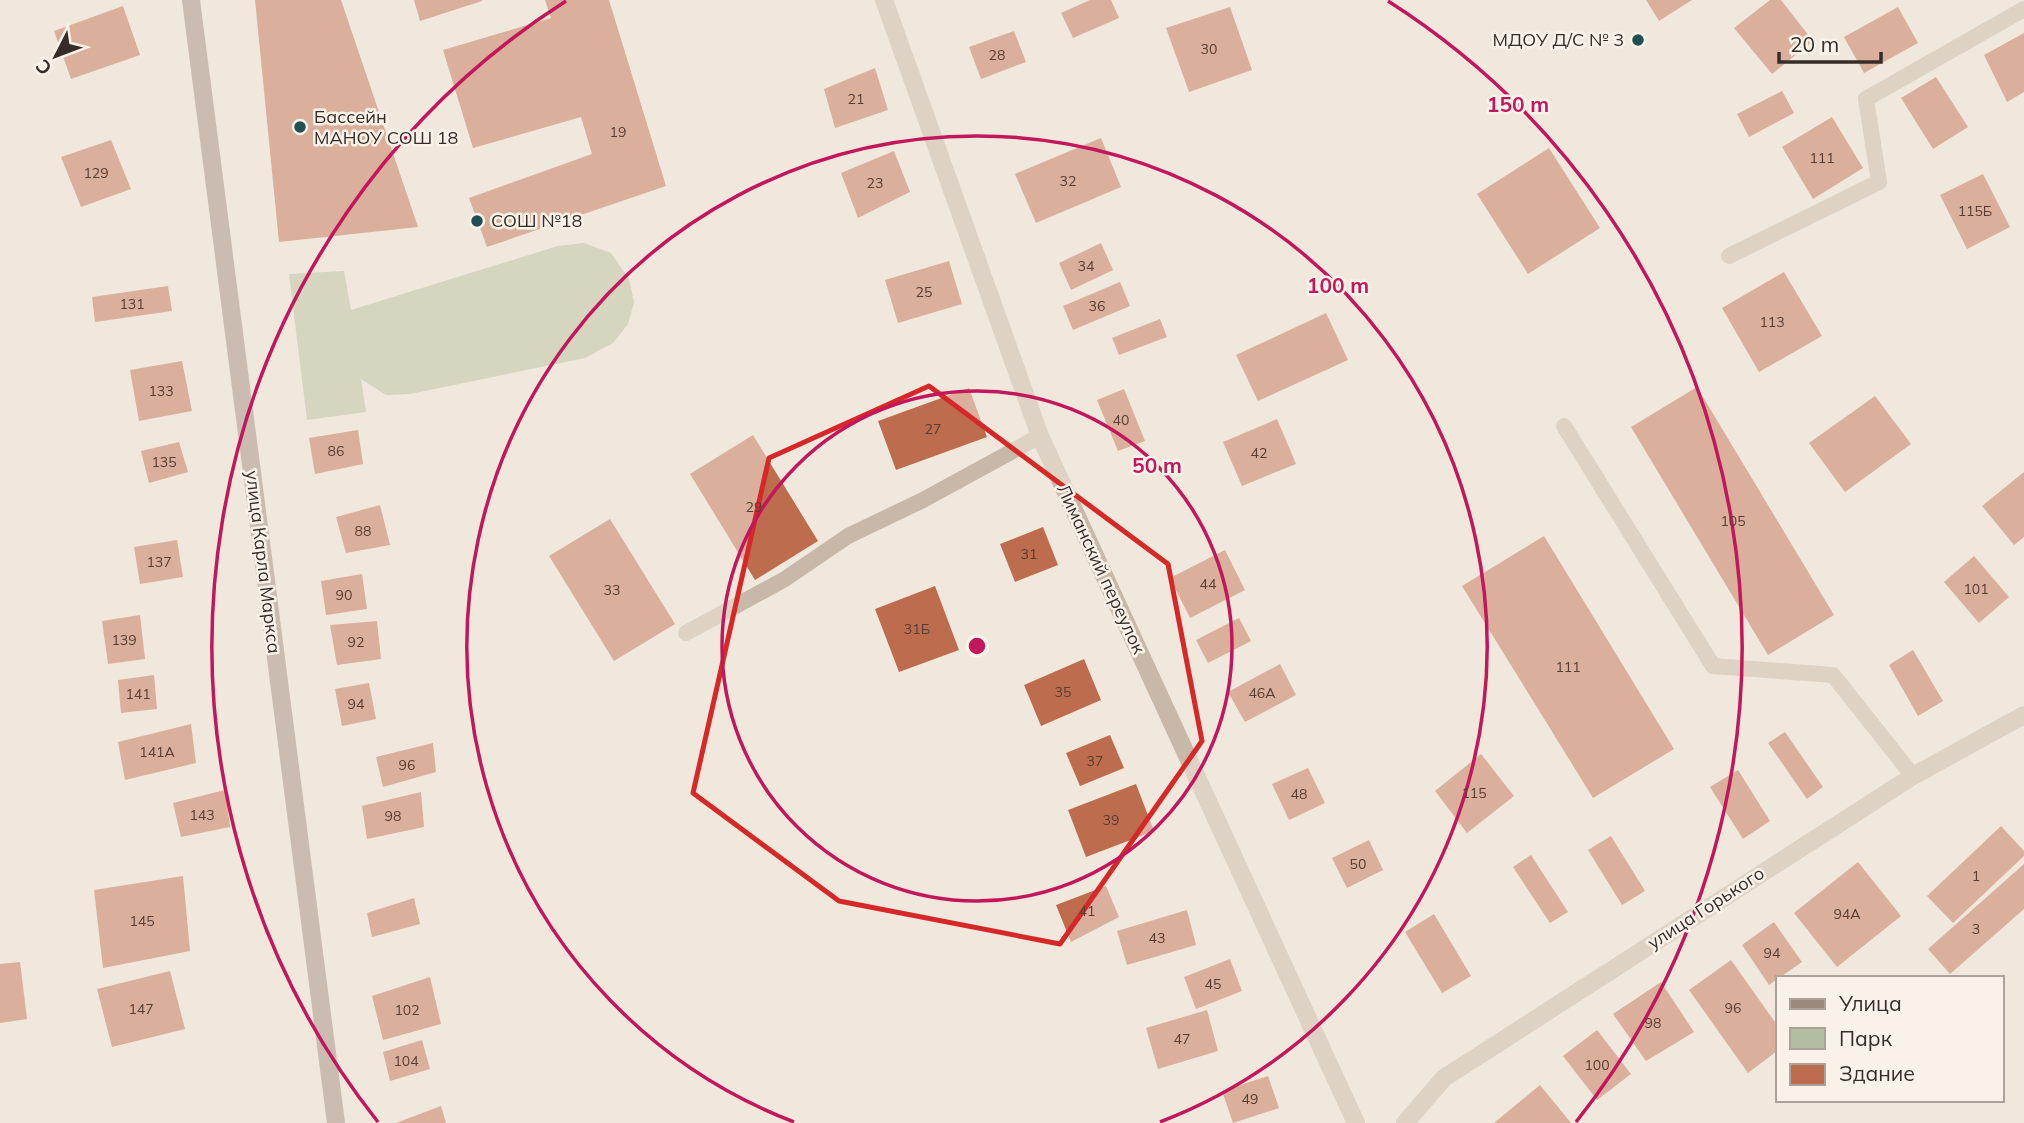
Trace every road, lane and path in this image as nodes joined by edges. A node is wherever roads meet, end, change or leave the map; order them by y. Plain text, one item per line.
1 (191, 0) edge
2 (884, 0) edge
3 (2024, 9) edge
4 (1729, 257) dead end
5 (1564, 426) dead end
6 (1040, 436) junction
7 (685, 634) dead end
8 (2021, 723) edge
9 (1913, 776) junction
10 (336, 1123) edge
11 (1356, 1123) edge
12 (1405, 1123) edge

1 - 10 main road, улица Карла Маркса
2 - 6 street, Лиманский переулок
3 - 4 lane
5 - 9 lane
6 - 7 lane
6 - 11 street, Лиманский переулок
8 - 9 street, улица Горького
9 - 12 street, улица Горького

